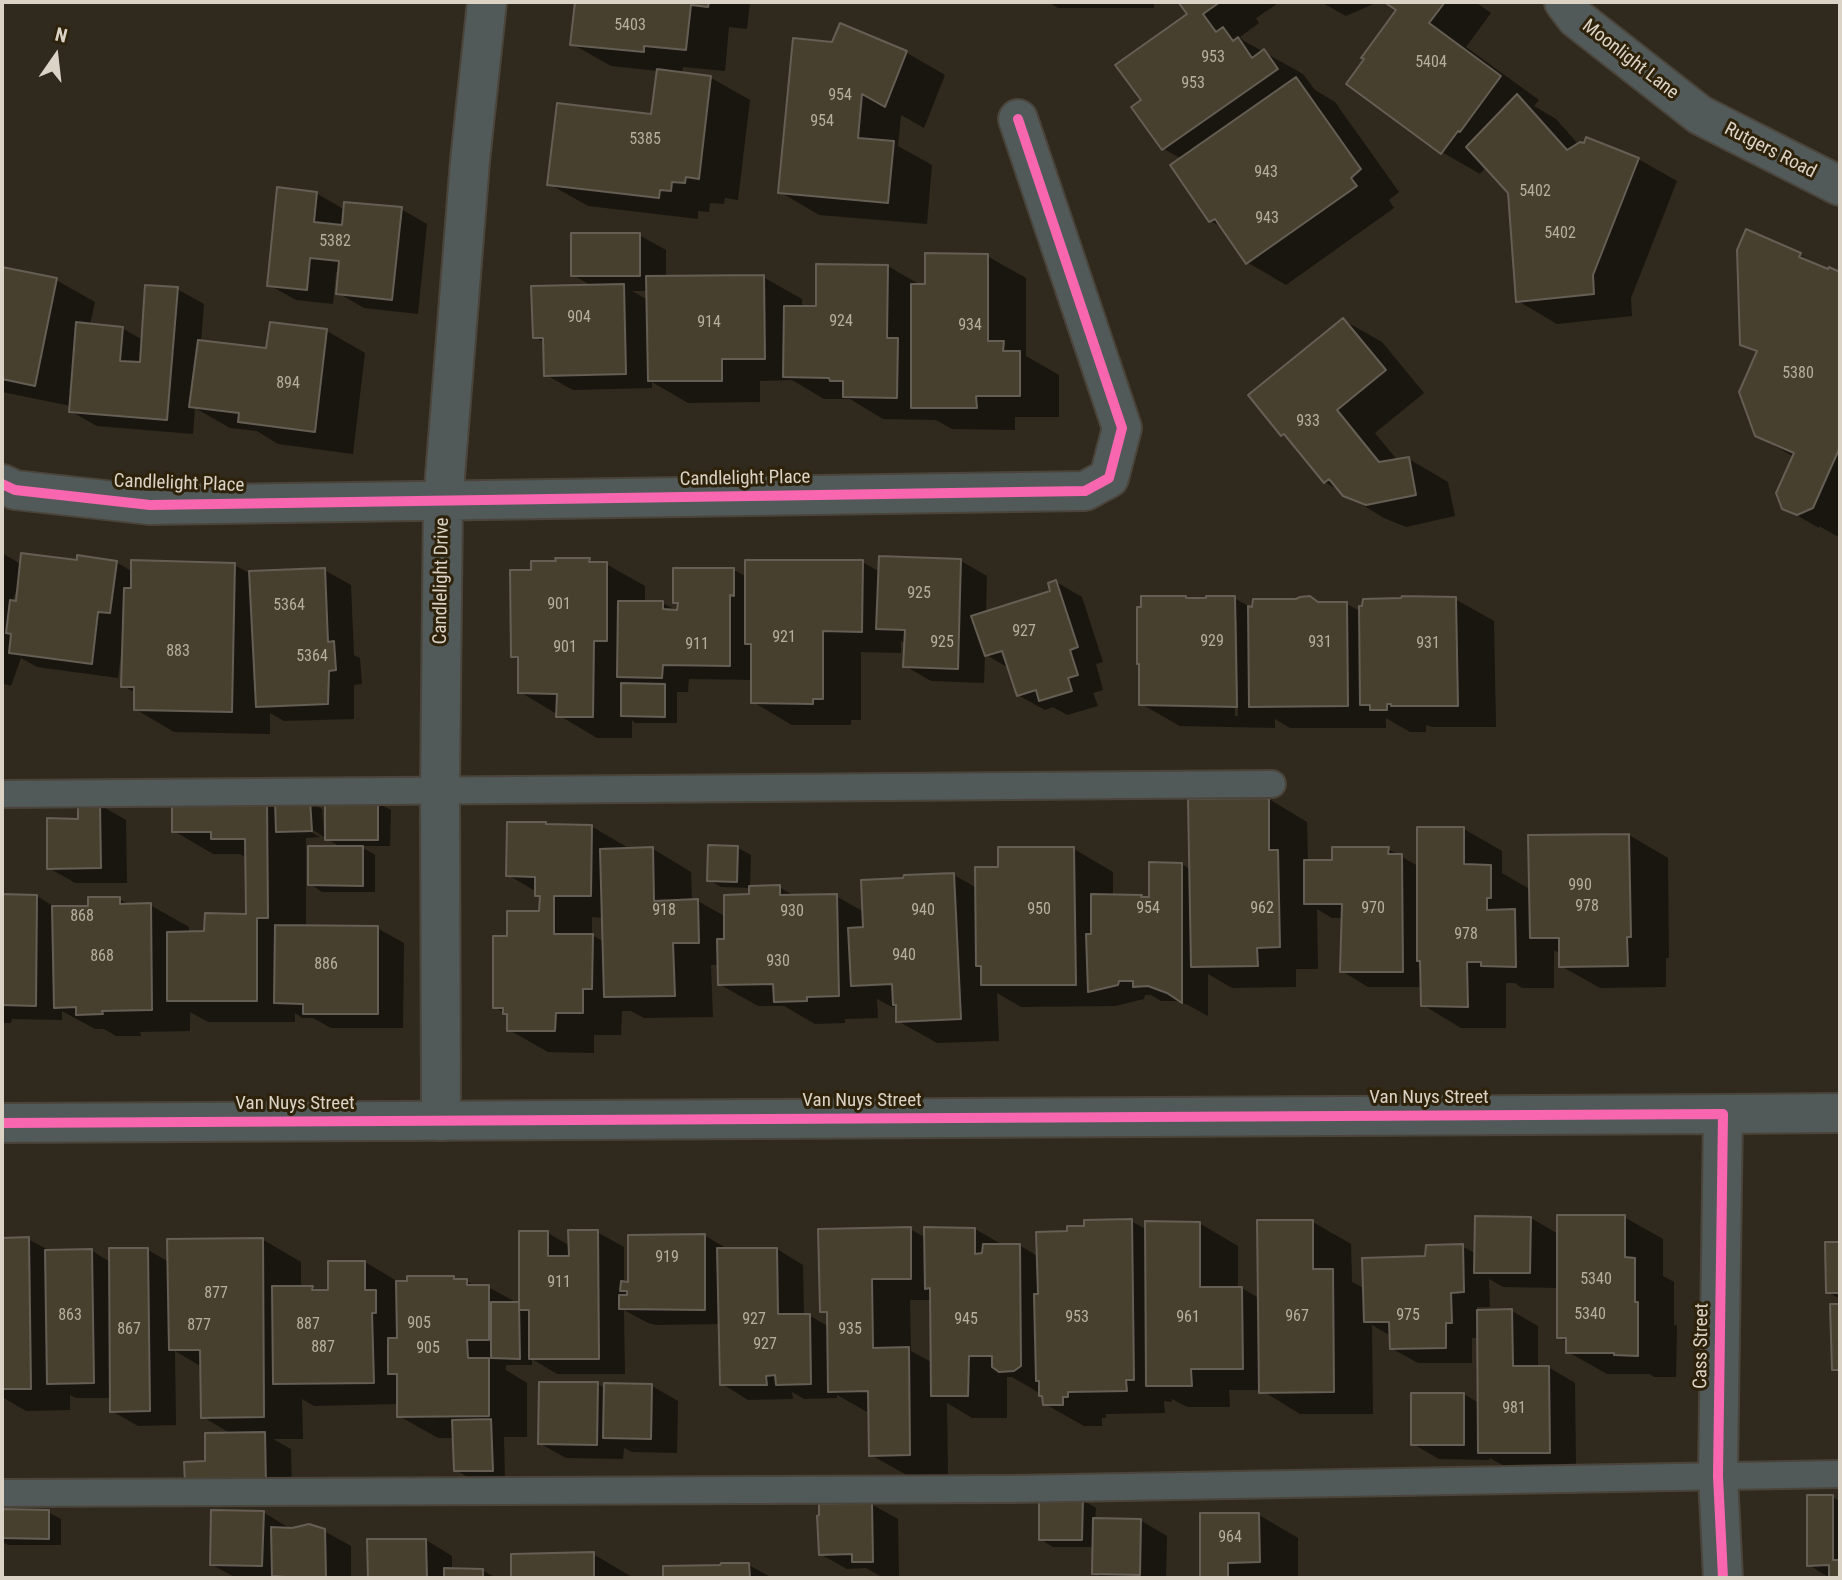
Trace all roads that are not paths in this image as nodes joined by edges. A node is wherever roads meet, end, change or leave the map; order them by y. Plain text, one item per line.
1 (486, 2) edge
2 (1564, 2) edge
3 (1700, 115) joint
4 (1018, 118) dead end
5 (1840, 186) edge
6 (2, 484) edge
7 (443, 502) junction
8 (1272, 784) dead end
9 (440, 791) junction
10 (2, 794) edge
11 (1840, 1113) edge
12 (1723, 1114) junction
13 (441, 1121) junction
14 (2, 1123) edge
15 (1840, 1474) edge
16 (1718, 1476) junction
17 (2, 1493) edge
18 (1723, 1578) edge

1 - 7 street, Candlelight Drive
2 - 3 street, Moonlight Lane
3 - 5 street, Rutgers Road
4 - 7 street, Candlelight Place
6 - 7 street, Candlelight Place
7 - 9 street, Candlelight Drive
8 - 9 lane
9 - 10 lane
9 - 13 street, Candlelight Drive
11 - 12 street, Van Nuys Street
12 - 13 street, Van Nuys Street
12 - 16 street, Cass Street
13 - 14 street, Van Nuys Street
15 - 16 lane
16 - 17 lane
16 - 18 street, Cass Street

